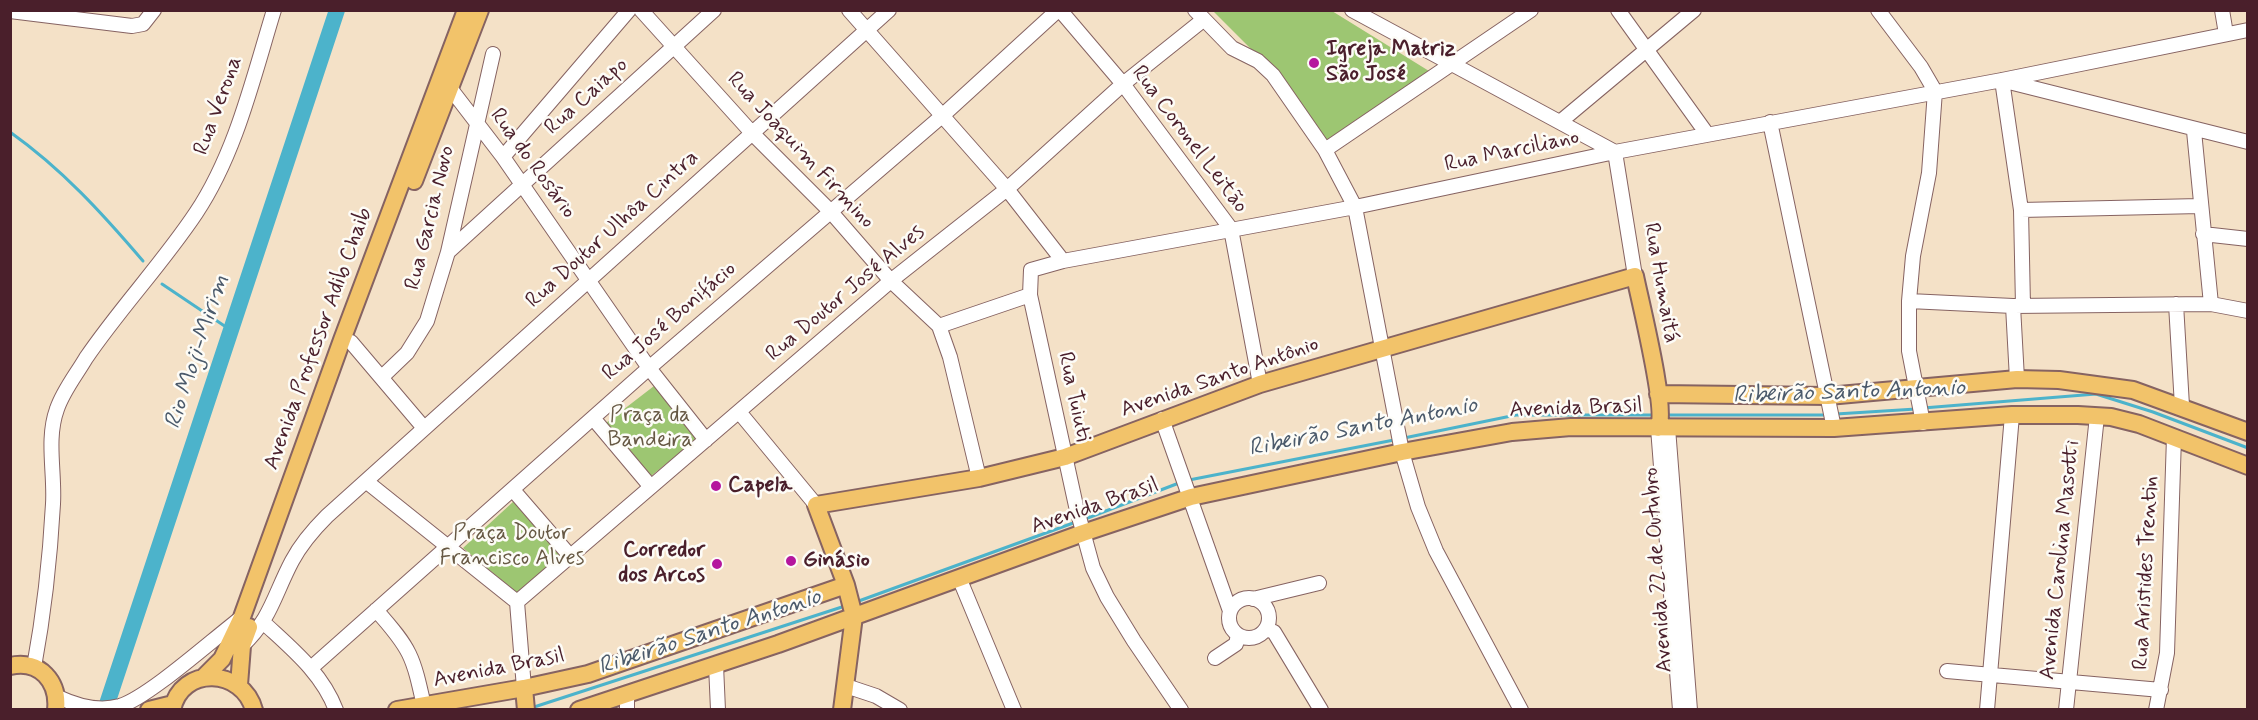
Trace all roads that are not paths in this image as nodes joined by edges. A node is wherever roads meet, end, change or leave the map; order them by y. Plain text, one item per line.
1 (154, 10) edge
2 (274, 10) edge
3 (466, 10) edge
4 (480, 10) edge
5 (629, 10) edge
6 (641, 10) edge
7 (714, 10) edge
8 (849, 10) edge
9 (888, 10) edge
10 (1059, 10) edge
11 (1352, 10) edge
12 (1531, 10) edge
13 (1618, 10) edge
14 (1694, 10) edge
15 (1878, 10) edge
16 (2222, 10) edge
17 (10, 11) edge
18 (1199, 15) edge
19 (867, 30) junction
20 (2247, 30) edge
21 (2226, 34) junction
22 (674, 46) junction
23 (1646, 48) junction
24 (493, 54) dead end
25 (1451, 65) junction
26 (2002, 80) junction
27 (1123, 84) junction
28 (450, 88) junction
29 (1935, 91) junction
30 (942, 116) junction
31 (476, 122) junction
32 (1770, 122) junction
33 (1560, 123) junction
34 (2194, 131) junction
35 (752, 133) junction
36 (1707, 134) junction
37 (2247, 142) edge
38 (1324, 150) junction
39 (1615, 152) junction
40 (503, 157) junction
41 (522, 184) junction
42 (1007, 189) junction
43 (2200, 206) junction
44 (1355, 207) junction
45 (2021, 210) junction
46 (831, 212) junction
47 (1231, 229) junction
48 (2204, 234) junction
49 (2247, 239) edge
50 (448, 252) junction
51 (1063, 261) junction
52 (1032, 270) joint
53 (1635, 276) junction
54 (589, 281) junction
55 (891, 281) junction
56 (1029, 295) junction
57 (1909, 301) junction
58 (2176, 304) junction
59 (2211, 304) junction
60 (2018, 306) junction
61 (2247, 311) edge
62 (939, 326) junction
63 (351, 342) junction
64 (1383, 348) junction
65 (649, 368) junction
66 (382, 377) junction
67 (2017, 379) junction
68 (1260, 384) junction
69 (1917, 393) junction
70 (2182, 406) junction
71 (740, 413) junction
72 (1831, 413) junction
73 (2012, 415) junction
74 (1661, 416) junction
75 (2097, 416) junction
76 (593, 418) junction
77 (1922, 418) junction
78 (1162, 419) junction
79 (424, 428) junction
80 (2247, 432) edge
81 (2174, 437) junction
82 (706, 440) junction
83 (1400, 442) junction
84 (1065, 457) junction
85 (2247, 466) edge
86 (979, 478) junction
87 (367, 482) junction
88 (651, 487) junction
89 (513, 490) junction
90 (1189, 492) junction
91 (816, 505) junction
92 (1082, 529) junction
93 (450, 546) junction
94 (571, 557) junction
95 (960, 580) junction
96 (1318, 584) dead end
97 (1253, 599) junction
98 (850, 600) junction
99 (517, 602) junction
100 (376, 610) junction
101 (1230, 610) junction
102 (242, 617) junction
103 (264, 622) junction
104 (1266, 629) junction
105 (1238, 635) junction
106 (242, 646) junction
107 (1215, 658) dead end
108 (716, 665) junction
109 (10, 666) edge
110 (34, 667) junction
111 (311, 668) junction
112 (1947, 671) dead end
113 (1990, 676) junction
114 (204, 677) junction
115 (2068, 684) junction
116 (239, 685) junction
117 (846, 686) junction
118 (2161, 690) junction
119 (525, 698) edge
120 (627, 703) edge
121 (61, 705) edge
122 (424, 706) junction
123 (172, 707) edge
124 (149, 710) edge
125 (254, 710) edge
126 (336, 710) edge
127 (397, 710) edge
128 (579, 710) edge
129 (718, 710) edge
130 (842, 710) edge
131 (900, 710) edge
132 (1014, 710) edge
133 (1181, 710) edge
134 (1321, 710) edge
135 (1521, 710) edge
136 (1680, 710) edge
137 (1690, 710) edge
138 (1987, 710) edge
139 (2066, 710) edge
140 (2156, 710) edge

1 - 17 street
2 - 110 street, Rua Verona
3 - 102 main road, Avenida Professor Adib Chaib
4 - 28 main road, Avenida Professor Adib Chaib
5 - 40 street
6 - 22 street, Rua Joaquim Firmino
7 - 22 street, Rua Caiapo
8 - 19 street
9 - 19 street, Rua Doutor Ulhôa Cintra
10 - 27 street, Rua Coronel Leitão
10 - 30 street, Rua José Bonifácio
11 - 25 street
12 - 25 street
13 - 23 street
14 - 23 street
15 - 29 street
16 - 21 street
18 - 27 street, Rua Doutor José Alves
18 - 38 street
19 - 30 street
19 - 35 street, Rua Doutor Ulhôa Cintra
20 - 21 street, Rua Marciliano
21 - 26 street, Rua Marciliano
22 - 35 street, Rua Joaquim Firmino
22 - 41 street, Rua Caiapo
23 - 33 street
23 - 36 street
24 - 31 street, Rua Garcia Novo
25 - 33 street
25 - 38 street
26 - 29 street, Rua Marciliano
26 - 34 street
26 - 45 street
27 - 42 street, Rua Doutor José Alves
27 - 47 street, Rua Coronel Leitão
28 - 31 street, Rua do Rosário
28 - 63 main road, Avenida Professor Adib Chaib
29 - 32 street, Rua Marciliano
29 - 57 street
30 - 42 street
30 - 46 street, Rua José Bonifácio
31 - 40 street, Rua do Rosário
31 - 50 street, Rua Garcia Novo
32 - 36 street, Rua Marciliano
32 - 72 street
33 - 39 street
34 - 37 street
34 - 43 street
35 - 46 street, Rua Joaquim Firmino
35 - 54 street, Rua Doutor Ulhôa Cintra
36 - 39 street, Rua Marciliano
38 - 44 street
39 - 44 street, Rua Marciliano
39 - 53 street, Rua Humaitá
40 - 41 street, Rua do Rosário
41 - 50 street, Rua Caiapo
41 - 54 street, Rua do Rosário
42 - 51 street
42 - 55 street, Rua Doutor José Alves
43 - 45 street
43 - 48 street
44 - 47 street, Rua Marciliano
44 - 64 street
45 - 60 street
46 - 55 street, Rua Joaquim Firmino
46 - 65 street, Rua José Bonifácio
47 - 51 street, Rua Marciliano
47 - 68 street, Rua Coronel Leitão
48 - 49 street
48 - 59 street
50 - 66 street, Rua Garcia Novo
51 - 52 street, Rua Marciliano
52 - 56 street, Rua Tuiuti
53 - 64 main road, Avenida Santo Antônio
53 - 74 main road, Rua Humaitá
54 - 65 street, Rua do Rosário
54 - 79 street, Rua Doutor Ulhôa Cintra
55 - 62 street, Rua Joaquim Firmino
55 - 71 street, Rua Doutor José Alves
56 - 62 street
56 - 84 street, Rua Tuiuti
57 - 60 street
57 - 69 street
58 - 59 street
58 - 60 street
58 - 70 street
59 - 61 street
60 - 67 street
62 - 86 street
63 - 66 street
63 - 106 main road, Avenida Professor Adib Chaib
64 - 68 main road, Avenida Santo Antônio
64 - 83 street
65 - 76 street, Rua José Bonifácio
65 - 82 street, Rua do Rosário
66 - 79 street
67 - 69 main road, Avenida Brasil
67 - 70 main road, Avenida Brasil
68 - 78 main road, Avenida Santo Antônio
69 - 72 main road, Avenida Brasil
69 - 77 street
70 - 80 main road, Avenida Brasil
71 - 82 street, Rua Doutor José Alves
71 - 91 street
72 - 74 main road, Avenida Brasil
72 - 74 main road, Avenida Brasil
72 - 77 main road, Avenida Brasil
73 - 75 main road, Avenida Brasil
73 - 77 main road, Avenida Brasil
73 - 113 street
74 - 83 main road, Avenida Brasil
74 - 136 street, Avenida 22 de Outubro
74 - 137 street, Avenida 22 de Outubro
75 - 81 main road, Avenida Brasil
75 - 115 street, Avenida Carolina Masotti
76 - 88 street
76 - 89 street, Rua José Bonifácio
78 - 84 main road, Avenida Santo Antônio
78 - 90 street
79 - 87 street, Rua Doutor Ulhôa Cintra
81 - 85 main road, Avenida Brasil
81 - 118 street, Rua Aristides Trentin
82 - 88 street, Rua Doutor José Alves
83 - 90 main road, Avenida Brasil
83 - 135 street
84 - 86 main road, Avenida Santo Antônio
84 - 92 street, Rua Tuiuti
86 - 91 main road, Avenida Santo Antônio
87 - 93 street
87 - 103 street, Rua Doutor Ulhôa Cintra
88 - 94 street, Rua Doutor José Alves
89 - 93 street, Rua José Bonifácio
89 - 94 street
90 - 92 main road, Avenida Brasil
90 - 101 street
91 - 98 main road
92 - 95 main road, Avenida Brasil
92 - 133 street, Rua Tuiuti
93 - 99 street
93 - 100 street, Rua José Bonifácio
94 - 99 street, Rua Doutor José Alves
95 - 98 main road, Avenida Brasil
95 - 132 street
96 - 97 street
97 - 101 street
97 - 104 street
98 - 108 main road, Avenida Brasil
98 - 117 main road
98 - 119 main road, Avenida Brasil
99 - 119 street
100 - 111 street, Rua José Bonifácio
100 - 122 street
101 - 105 street
102 - 114 main road, Avenida Professor Adib Chaib
102 - 121 street
103 - 106 street, Rua Doutor Ulhôa Cintra
103 - 111 street
104 - 105 street
104 - 134 street
105 - 107 street
106 - 116 main road, Avenida Professor Adib Chaib
108 - 120 main road, Avenida Brasil
108 - 129 street
109 - 110 main road
110 - 121 main road
111 - 126 street
112 - 113 street
113 - 115 street
113 - 138 street
114 - 116 main road
114 - 123 main road, Avenida Professor Adib Chaib
115 - 118 street
115 - 139 street, Avenida Carolina Masotti
116 - 125 main road
117 - 130 main road
117 - 131 street
118 - 140 street, Rua Aristides Trentin
119 - 122 main road, Avenida Brasil
120 - 128 main road, Avenida Brasil
122 - 127 main road, Avenida Brasil
123 - 124 main road

